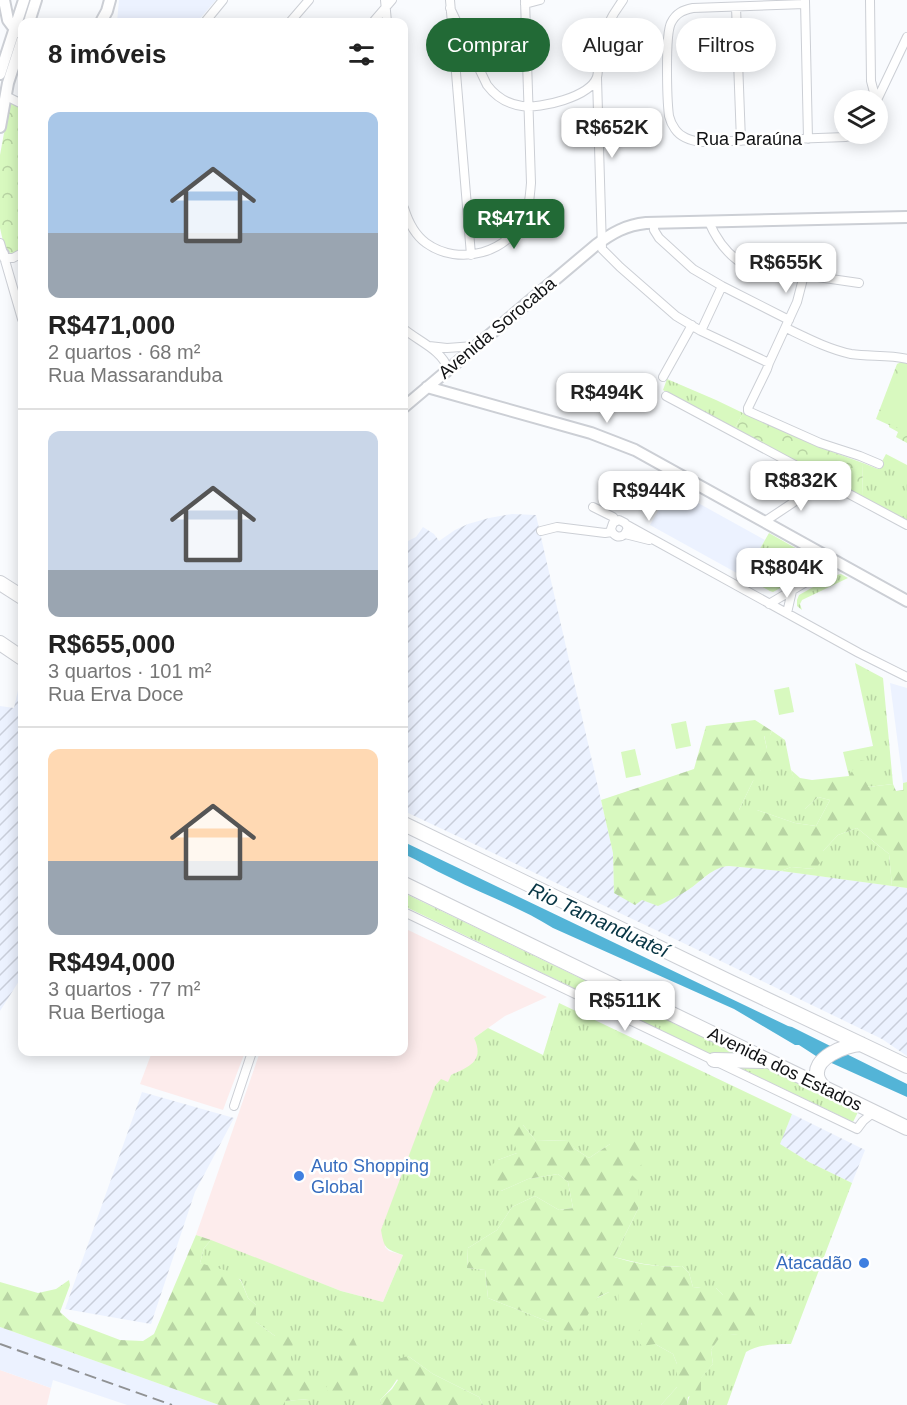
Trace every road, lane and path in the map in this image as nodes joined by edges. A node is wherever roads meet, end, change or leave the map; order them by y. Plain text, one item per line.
1 (24, 0) edge
2 (36, 0) edge
3 (110, 0) edge
4 (224, 0) edge
5 (309, 0) edge
6 (392, 0) edge
7 (540, 0) edge
8 (623, 0) edge
9 (870, 0) edge
10 (525, 2) edge
11 (805, 2) edge
12 (385, 4) edge
13 (450, 4) edge
14 (5, 5) edge
15 (735, 7) junction
16 (22, 18) edge
17 (26, 18) edge
18 (103, 18) edge
19 (109, 18) edge
20 (208, 18) edge
21 (293, 18) edge
22 (376, 18) edge
23 (18, 25) edge
24 (18, 33) edge
25 (907, 37) edge
26 (18, 52) edge
27 (0, 74) edge
28 (597, 78) junction
29 (873, 90) edge
30 (881, 90) edge
31 (6, 96) junction
32 (18, 102) edge
33 (529, 107) junction
34 (0, 128) edge
35 (834, 138) edge
36 (808, 139) junction
37 (741, 141) junction
38 (408, 218) edge
39 (907, 218) edge
40 (709, 222) junction
41 (654, 223) junction
42 (602, 241) junction
43 (2, 252) edge
44 (471, 255) junction
45 (18, 256) edge
46 (804, 275) junction
47 (859, 283) dead end
48 (722, 286) junction
49 (18, 304) edge
50 (787, 324) junction
51 (692, 326) junction
52 (701, 331) junction
53 (408, 332) edge
54 (425, 345) junction
55 (476, 346) junction
56 (907, 359) edge
57 (769, 363) junction
58 (448, 369) junction
59 (663, 377) dead end
60 (427, 387) junction
61 (666, 396) dead end
62 (408, 404) edge
63 (879, 464) dead end
64 (824, 482) junction
65 (593, 507) dead end
66 (616, 521) junction
67 (764, 522) junction
68 (627, 525) junction
69 (907, 525) edge
70 (541, 531) dead end
71 (612, 532) junction
72 (625, 534) junction
73 (656, 542) junction
74 (838, 563) junction
75 (0, 583) edge
76 (792, 591) junction
77 (18, 594) edge
78 (907, 601) edge
79 (769, 604) junction
80 (786, 613) junction
81 (0, 643) edge
82 (18, 655) edge
83 (907, 677) edge
84 (408, 826) edge
85 (408, 887) edge
86 (408, 914) edge
87 (861, 1044) junction
88 (251, 1056) edge
89 (714, 1060) junction
90 (768, 1061) junction
91 (907, 1065) edge
92 (823, 1087) junction
93 (234, 1106) dead end
94 (874, 1112) junction
95 (907, 1128) edge

1 - 16 street
2 - 17 street
3 - 18 street
3 - 19 street
4 - 20 street
5 - 21 street
6 - 12 street
7 - 10 street
8 - 28 street
9 - 29 street
10 - 33 street
11 - 15 street, Rua Paraúna
11 - 36 street
12 - 22 street
13 - 33 street
13 - 44 street
14 - 23 street
15 - 37 street
15 - 37 street, Rua Paraúna
24 - 27 street
25 - 30 street
26 - 31 street
28 - 33 street
28 - 42 street
31 - 32 street
31 - 34 street
33 - 44 street
35 - 36 street, Rua Paraúna
36 - 37 street, Rua Paraúna
38 - 44 street
39 - 40 street, Avenida Sorocaba
40 - 41 street, Avenida Sorocaba
40 - 46 street
41 - 42 street, Avenida Sorocaba
41 - 48 street
42 - 51 street
42 - 55 street, Avenida Sorocaba
43 - 45 street
43 - 49 street
46 - 47 street
46 - 50 street
48 - 50 street
48 - 52 street
50 - 56 street
50 - 57 street
51 - 52 street
51 - 59 street
52 - 57 street
53 - 54 street
54 - 55 street
54 - 58 street
55 - 58 street, Avenida Sorocaba
57 - 63 street
58 - 60 street, Avenida Sorocaba
60 - 62 street, Avenida Sorocaba
60 - 67 street
61 - 64 street
64 - 67 street
64 - 69 street
65 - 66 street
66 - 68 street
66 - 71 street
67 - 74 street
68 - 72 street
68 - 73 street
70 - 71 street
71 - 72 street
72 - 73 street
73 - 79 street
74 - 76 street
74 - 78 street
75 - 77 highway
76 - 79 street
76 - 80 street
79 - 80 street
80 - 83 street
81 - 82 highway
84 - 87 highway
85 - 90 highway, Avenida dos Estados
86 - 89 street
87 - 91 highway
87 - 92 highway
88 - 93 street
89 - 90 highway
89 - 94 street
90 - 92 highway, Avenida dos Estados
92 - 94 highway, Avenida dos Estados
94 - 95 highway, Avenida dos Estados

